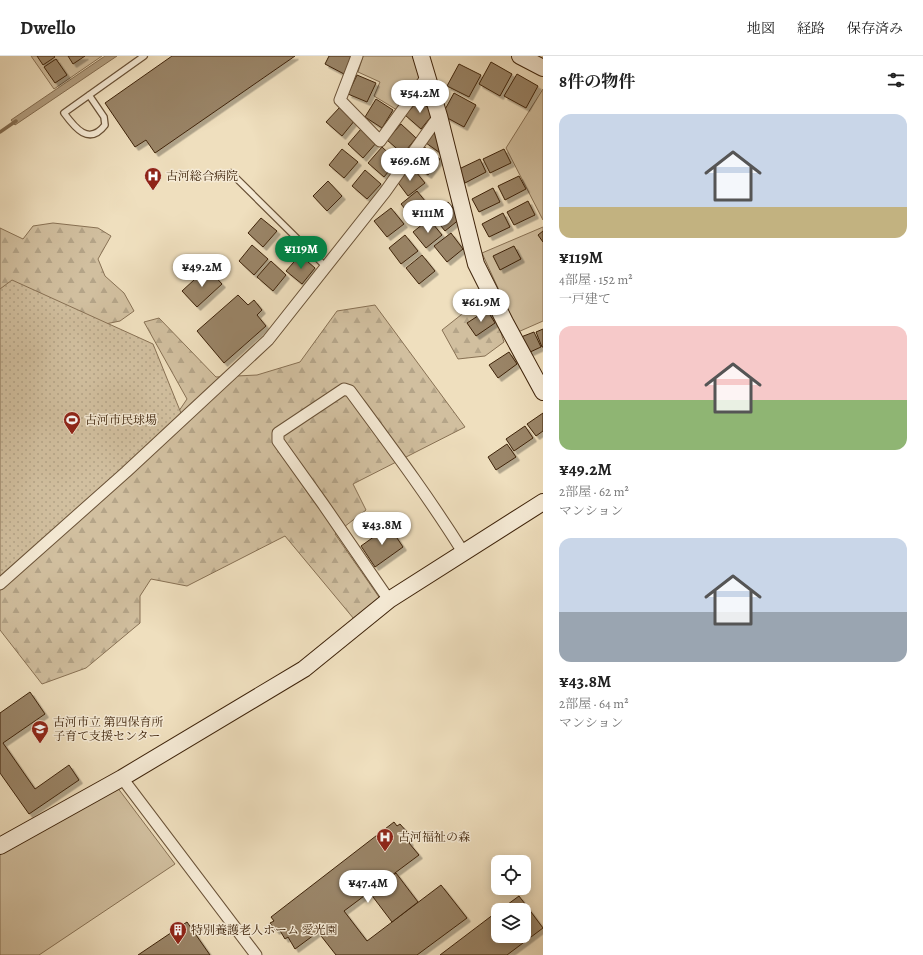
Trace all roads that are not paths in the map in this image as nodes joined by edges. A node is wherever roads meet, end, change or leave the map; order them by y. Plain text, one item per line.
1 (144, 56) edge
2 (357, 56) edge
3 (420, 56) edge
4 (526, 57) edge
5 (543, 68) edge
6 (428, 76) junction
7 (89, 95) junction
8 (439, 116) junction
9 (231, 173) dead end
10 (326, 267) junction
11 (543, 392) edge
12 (543, 502) edge
13 (463, 552) junction
14 (0, 584) edge
15 (389, 600) junction
16 (122, 778) junction
17 (0, 846) edge
18 (256, 955) edge

1 - 7 lane
2 - 6 street
3 - 6 street
4 - 5 street
6 - 8 street
7 - 7 lane
8 - 10 street
8 - 11 street
9 - 10 lane
10 - 14 street
12 - 13 street
13 - 15 street
13 - 15 street
15 - 16 street
16 - 17 street
16 - 18 street

